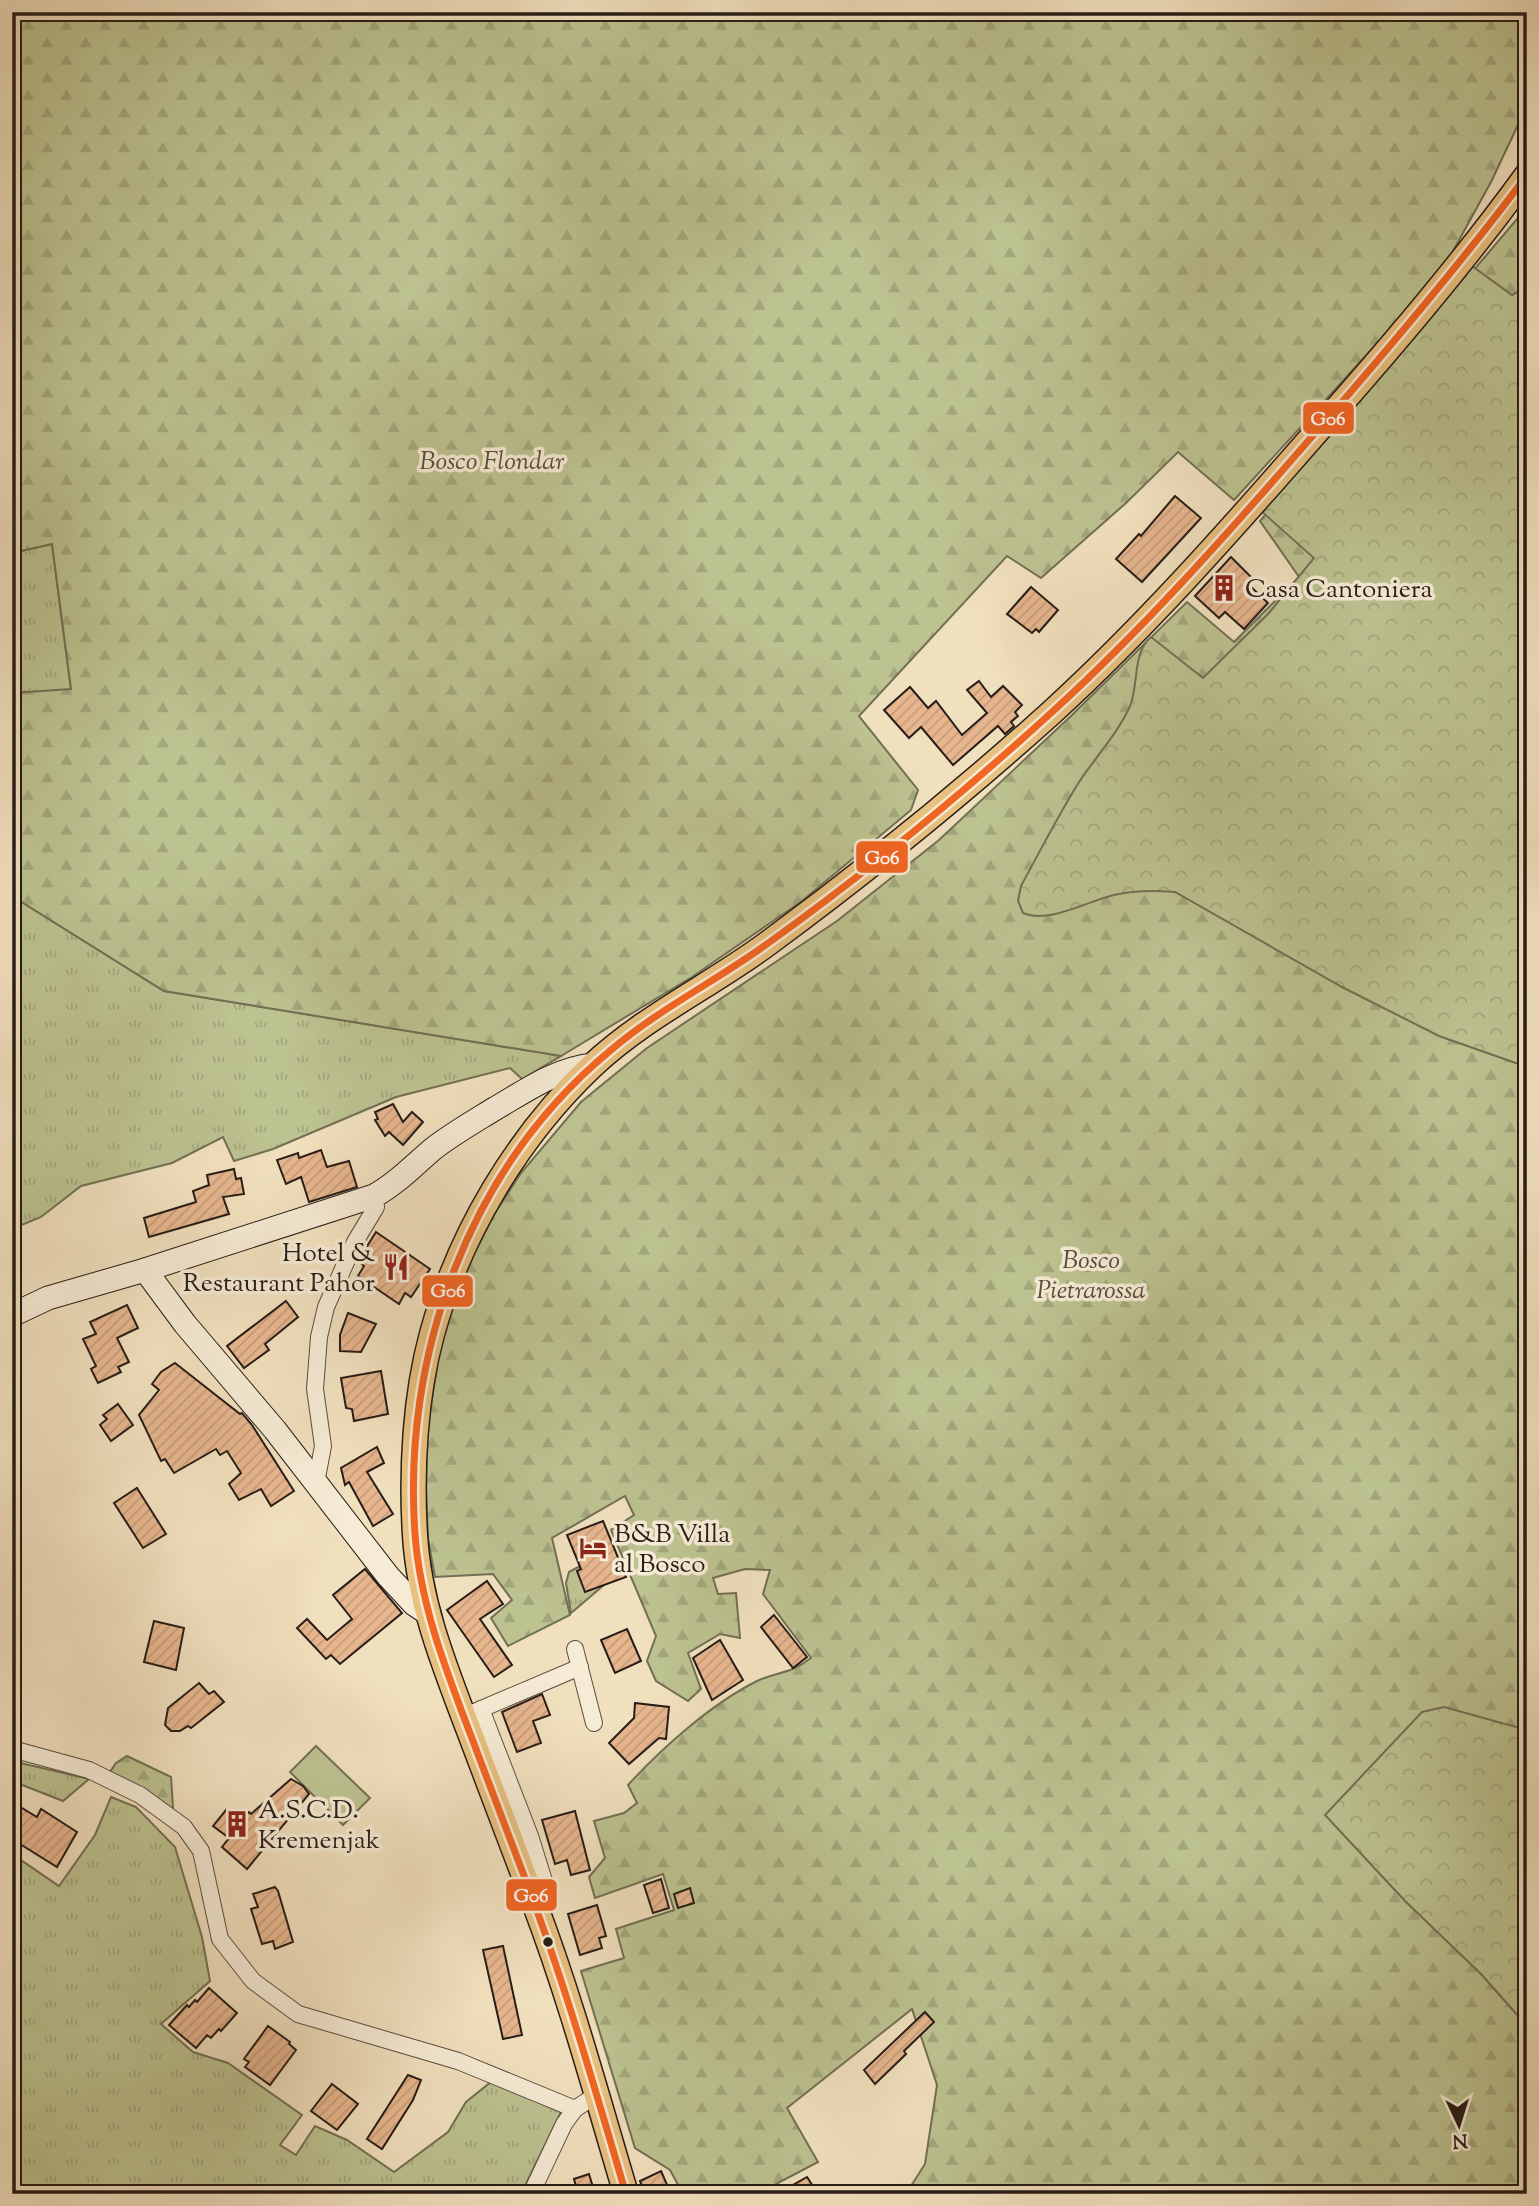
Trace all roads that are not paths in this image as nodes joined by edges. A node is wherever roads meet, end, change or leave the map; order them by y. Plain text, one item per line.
1 (1527, 175) edge
2 (593, 1065) junction
3 (374, 1196) junction
4 (145, 1270) junction
5 (12, 1315) edge
6 (316, 1483) junction
7 (426, 1612) junction
8 (575, 1649) dead end
9 (580, 1667) junction
10 (472, 1713) junction
11 (594, 1723) dead end
12 (12, 1749) edge
13 (596, 2095) junction
14 (575, 2109) junction
15 (531, 2194) edge
16 (626, 2194) edge

1 - 2 main road
2 - 3 main road
2 - 7 main road
3 - 4 main road
3 - 6 street
4 - 5 main road
4 - 6 main road
6 - 7 main road
7 - 10 main road
8 - 9 street
9 - 10 street
9 - 11 street
10 - 13 main road
12 - 14 street
13 - 14 street
13 - 16 main road
14 - 15 street

